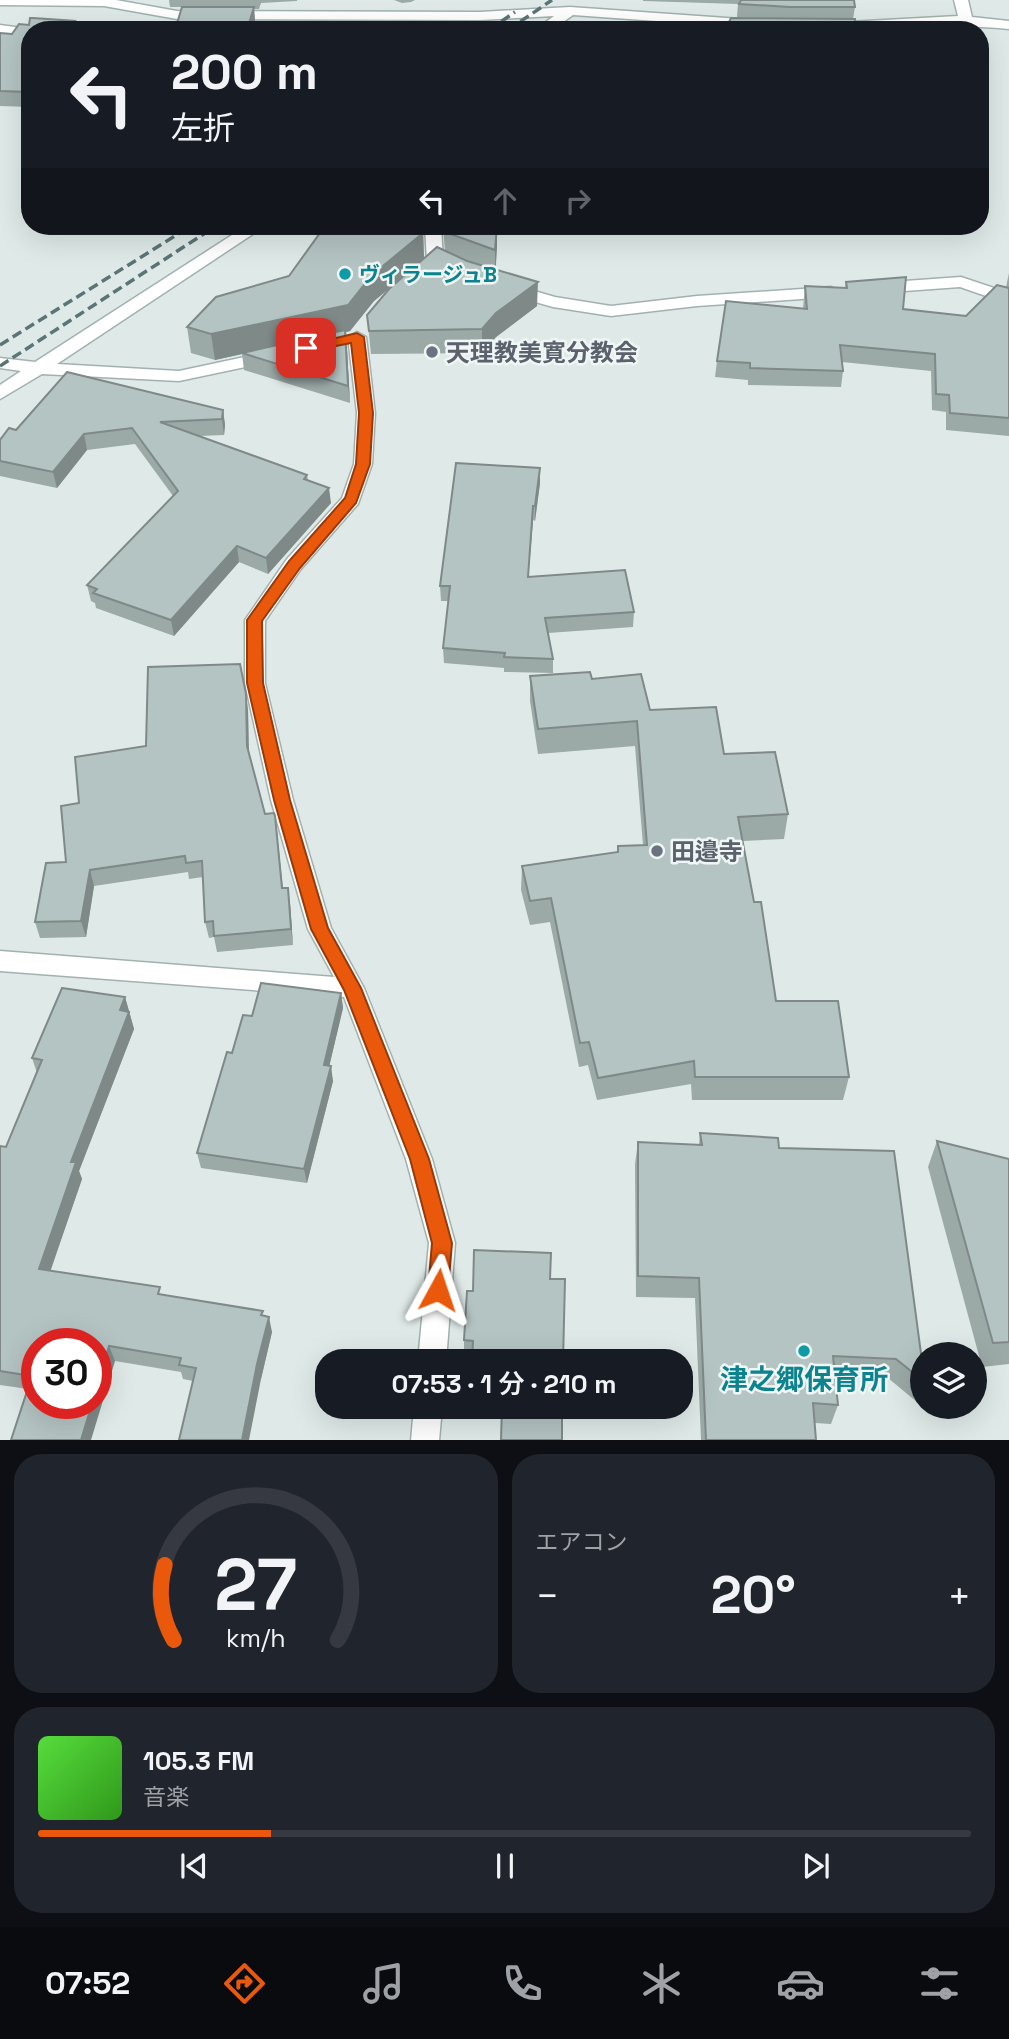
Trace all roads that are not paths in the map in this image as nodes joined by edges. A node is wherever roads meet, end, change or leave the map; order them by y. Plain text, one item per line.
1 (372, 0) edge
2 (502, 0) edge
3 (585, 0) edge
4 (961, 0) edge
5 (0, 1) edge
6 (106, 1) edge
7 (570, 11) junction
8 (388, 16) junction
9 (480, 16) junction
10 (967, 20) junction
11 (555, 21) edge
12 (707, 21) edge
13 (945, 21) edge
14 (975, 21) edge
15 (989, 23) edge
16 (1009, 25) edge
17 (0, 29) edge
18 (21, 32) edge
19 (243, 235) edge
20 (433, 235) edge
21 (455, 270) edge
22 (487, 282) edge
23 (1009, 299) edge
24 (356, 335) dead end
25 (293, 351) edge
26 (0, 363) edge
27 (38, 368) junction
28 (0, 393) edge
29 (0, 961) edge
30 (352, 988) junction
31 (433, 1349) edge
32 (427, 1419) edge
33 (425, 1440) edge

1 - 8 street
2 - 9 street
3 - 7 street
4 - 10 street
5 - 6 street
6 - 8 street
7 - 9 street
7 - 11 street
7 - 12 street
8 - 9 street
10 - 13 street
10 - 14 street
15 - 16 street
17 - 18 street
19 - 27 street
20 - 21 street
22 - 23 street
24 - 30 street
25 - 27 street
26 - 27 street
27 - 28 street
29 - 30 street
30 - 31 street
32 - 33 street

